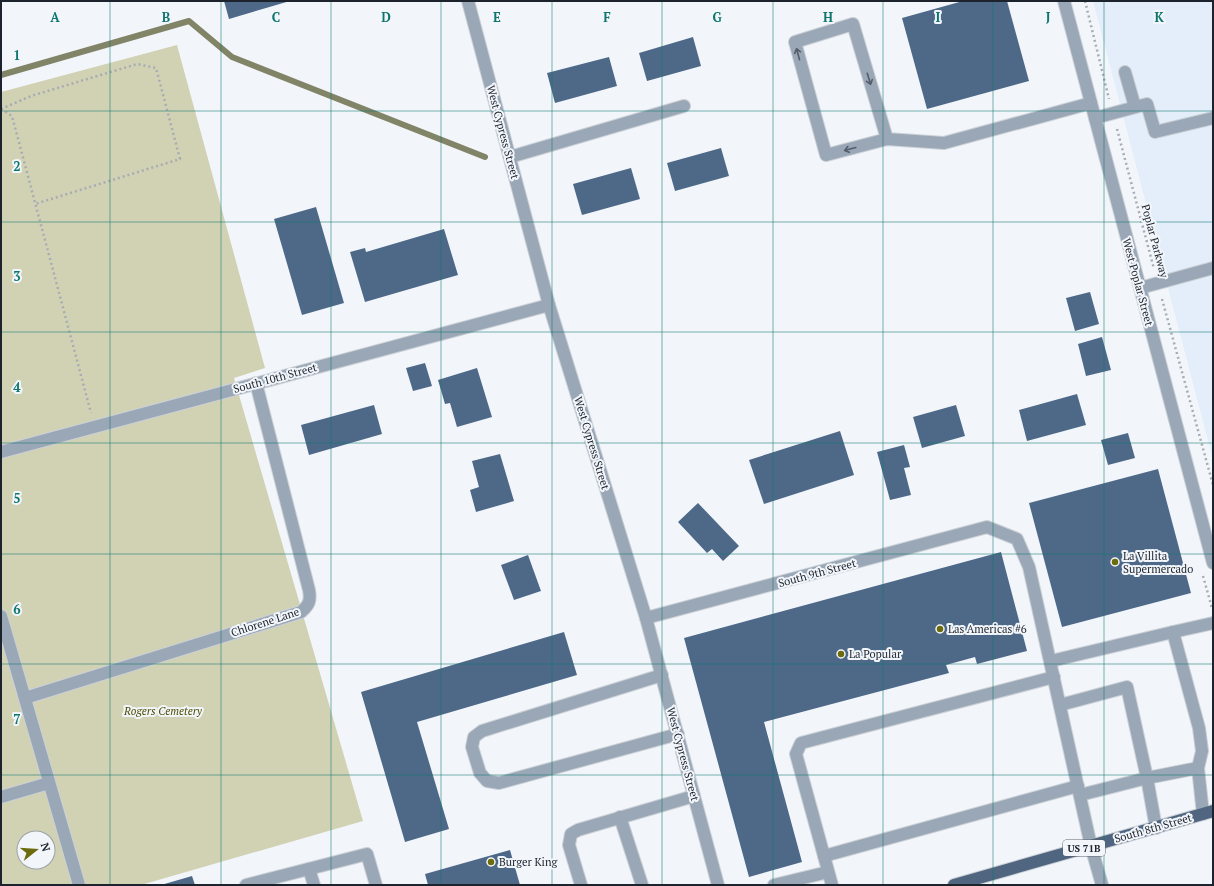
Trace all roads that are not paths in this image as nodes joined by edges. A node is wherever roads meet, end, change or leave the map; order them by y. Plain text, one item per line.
1 (468, 1) edge
2 (1064, 1) edge
3 (1126, 72) dead end
4 (1091, 103) junction
5 (684, 106) dead end
6 (1135, 107) junction
7 (1095, 118) junction
8 (1213, 118) edge
9 (888, 139) junction
10 (510, 157) junction
11 (1213, 268) edge
12 (1140, 288) junction
13 (549, 305) junction
14 (256, 383) junction
15 (1, 452) edge
16 (1207, 520) edge
17 (1213, 563) edge
18 (1, 616) edge
19 (646, 618) junction
20 (1213, 623) edge
21 (1172, 632) junction
22 (1051, 661) junction
23 (662, 675) junction
24 (1054, 677) junction
25 (25, 698) junction
26 (1060, 705) junction
27 (678, 734) junction
28 (1198, 768) junction
29 (1147, 778) junction
30 (49, 783) junction
31 (1079, 790) junction
32 (694, 796) junction
33 (1, 797) edge
34 (1208, 813) edge
35 (620, 817) junction
36 (1156, 828) junction
37 (1091, 846) junction
38 (824, 856) junction
39 (309, 869) junction
40 (828, 872) junction
41 (79, 885) edge
42 (246, 885) edge
43 (314, 885) edge
44 (376, 885) edge
45 (581, 885) edge
46 (642, 885) edge
47 (718, 885) edge
48 (774, 885) edge
49 (832, 885) edge
50 (954, 885) edge
51 (1102, 885) edge

1 - 10 street, West Cypress Street
2 - 4 street, West Poplar Street
3 - 6 street
4 - 7 street, West Poplar Street
4 - 9 street
5 - 10 street
6 - 7 street
6 - 8 street
7 - 12 street, West Poplar Street
9 -> 9 street
10 - 13 street, West Cypress Street
11 - 12 street
12 - 16 street, West Poplar Street
13 - 14 street, South 10th Street
13 - 19 street, West Cypress Street
14 - 15 street, South 10th Street
14 - 25 street, Chlorene Lane
16 - 17 street, West Poplar Street
18 - 25 street
19 - 22 street, South 9th Street
19 - 23 street, West Cypress Street
20 - 21 street
21 - 22 street
21 - 28 street
22 - 24 street
23 - 27 street, West Cypress Street
23 - 27 street
24 - 26 street
24 - 38 street
25 - 30 street
26 - 29 street
26 - 31 street
27 - 32 street, West Cypress Street
28 - 29 street
28 - 34 street
29 - 31 street
29 - 36 street
30 - 33 street
30 - 41 street
31 - 37 street
31 - 38 street
32 - 35 street
32 - 47 street, West Cypress Street
34 - 36 main road, South 8th Street / US 71B
35 - 45 street
35 - 46 street
36 - 37 main road, South 8th Street / US 71B
37 - 50 main road, South 8th Street / US 71B
37 - 51 street
38 - 40 street
39 - 42 street
39 - 43 street
39 - 44 street
40 - 48 street
40 - 49 street

